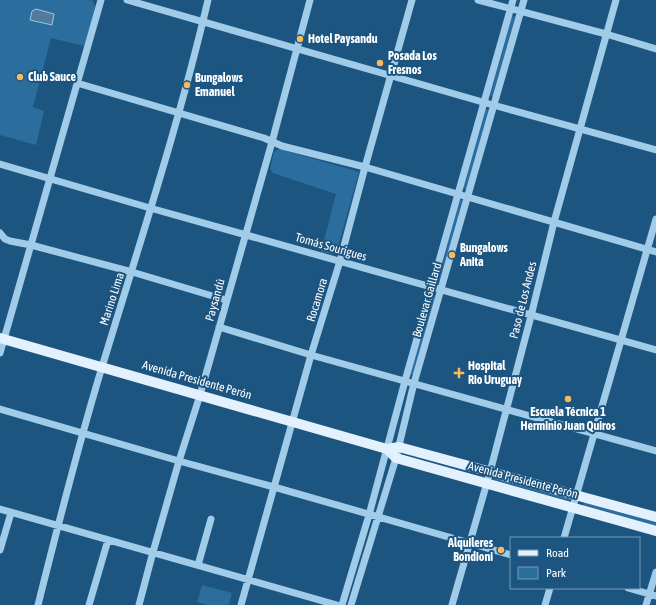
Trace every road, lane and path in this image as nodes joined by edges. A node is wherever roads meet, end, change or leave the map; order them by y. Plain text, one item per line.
1 (101, 0) edge
2 (127, 0) edge
3 (208, 0) edge
4 (310, 0) edge
5 (412, 0) edge
6 (478, 0) edge
7 (513, 0) edge
8 (524, 0) edge
9 (616, 0) edge
10 (511, 9) junction
11 (521, 12) junction
12 (203, 23) junction
13 (606, 34) junction
14 (298, 48) junction
15 (656, 49) edge
16 (391, 75) junction
17 (77, 83) junction
18 (485, 102) junction
19 (493, 105) junction
20 (178, 113) junction
21 (580, 129) junction
22 (272, 142) junction
23 (656, 150) edge
24 (0, 164) edge
25 (365, 167) junction
26 (50, 178) junction
27 (459, 195) junction
28 (467, 197) junction
29 (150, 208) junction
30 (656, 219) edge
31 (554, 222) junction
32 (0, 233) edge
33 (246, 234) junction
34 (32, 245) junction
35 (647, 249) junction
36 (656, 252) edge
37 (340, 261) junction
38 (132, 272) junction
39 (432, 286) junction
40 (442, 290) junction
41 (226, 300) junction
42 (531, 316) junction
43 (219, 327) junction
44 (2, 338) edge
45 (621, 341) junction
46 (656, 350) edge
47 (0, 353) edge
48 (311, 355) junction
49 (102, 366) junction
50 (405, 381) junction
51 (414, 383) junction
52 (200, 395) junction
53 (0, 409) edge
54 (505, 409) junction
55 (293, 421) junction
56 (83, 434) junction
57 (594, 434) junction
58 (399, 447) junction
59 (387, 449) junction
60 (656, 451) edge
61 (396, 458) junction
62 (179, 461) junction
63 (490, 472) junction
64 (486, 484) junction
65 (274, 487) junction
66 (576, 495) junction
67 (573, 507) junction
68 (0, 509) edge
69 (11, 513) junction
70 (369, 515) junction
71 (377, 517) junction
72 (656, 517) edge
73 (210, 519) dead end
74 (58, 526) junction
75 (656, 531) edge
76 (564, 537) edge
77 (108, 540) junction
78 (469, 543) junction
79 (0, 550) edge
80 (153, 552) junction
81 (510, 555) edge
82 (198, 565) junction
83 (656, 572) edge
84 (248, 579) junction
85 (550, 589) edge
86 (632, 589) edge
87 (653, 595) edge
88 (38, 605) edge
89 (89, 605) edge
90 (139, 605) edge
91 (241, 605) edge
92 (337, 605) edge
93 (342, 605) edge
94 (351, 605) edge
95 (452, 605) edge
96 (545, 605) edge
97 (646, 605) edge

1 - 17 street
2 - 12 street
3 - 12 street, Marino Lima
4 - 14 street, Paysandú
5 - 16 street, Rocamora
6 - 10 street
7 - 10 street, Boulevar Gaillard
8 - 11 street, Boulevar Gaillard
9 - 13 street, Paso de Los Andes
10 - 11 street
10 - 18 street, Boulevar Gaillard
11 - 13 street
11 - 19 street, Boulevar Gaillard
12 - 14 street
12 - 20 street, Marino Lima
13 - 15 street
13 - 21 street, Paso de Los Andes
14 - 16 street
14 - 22 street, Paysandú
16 - 18 street
16 - 25 street, Rocamora
17 - 20 street
17 - 26 street
18 - 19 street
18 - 27 street, Boulevar Gaillard
19 - 21 street
19 - 28 street, Boulevar Gaillard
20 - 22 street
20 - 29 street, Marino Lima
21 - 23 street
21 - 31 street, Paso de Los Andes
22 - 25 street
22 - 33 street, Paysandú
24 - 26 street, Tomás Sourigues
25 - 27 street
25 - 37 street, Rocamora
26 - 29 street, Tomás Sourigues
26 - 34 street
27 - 28 street
27 - 39 street, Boulevar Gaillard
28 - 31 street
28 - 40 street, Boulevar Gaillard
29 - 33 street, Tomás Sourigues
29 - 38 street, Marino Lima
30 - 35 street
31 - 35 street
31 - 42 street, Paso de Los Andes
32 - 34 street
33 - 37 street, Tomás Sourigues
33 - 41 street, Paysandú
34 - 38 street
34 - 44 street
35 - 36 street
35 - 45 street
37 - 39 street, Tomás Sourigues
37 - 48 street, Rocamora
38 - 41 street
38 - 49 street, Marino Lima
39 - 40 street, Tomás Sourigues
39 - 50 street, Boulevar Gaillard
40 - 42 street, Tomás Sourigues
40 - 51 street, Boulevar Gaillard
41 - 43 street, Paysandú
42 - 45 street, Tomás Sourigues
42 - 54 street, Paso de Los Andes
43 - 48 street
43 - 52 street, Paysandú
44 - 47 street
44 - 49 main road, Avenida Presidente Perón
45 - 46 street, Tomás Sourigues
45 - 57 street
48 - 50 street
48 - 55 street, Rocamora
49 - 52 main road, Avenida Presidente Perón
49 - 56 street, Marino Lima
50 - 51 street
50 - 59 street, Boulevar Gaillard
51 - 54 street
51 - 58 street, Boulevar Gaillard
52 - 55 main road, Avenida Presidente Perón
52 - 62 street, Paysandú
53 - 56 street
54 - 57 street
54 - 63 street, Paso de Los Andes
55 - 59 main road, Avenida Presidente Perón
55 - 65 street, Rocamora
56 - 62 street
56 - 74 street, Marino Lima
57 - 60 street
57 - 66 street
58 - 59 main road, Avenida Presidente Perón
58 - 61 street, Boulevar Gaillard
58 - 63 main road, Avenida Presidente Perón
59 - 61 main road, Avenida Presidente Perón
59 - 70 street, Boulevar Gaillard
61 - 64 main road, Avenida Presidente Perón
61 - 71 street, Boulevar Gaillard
62 - 65 street
62 - 80 street, Paysandú
63 - 64 street, Paso de Los Andes
63 - 66 main road, Avenida Presidente Perón
64 - 67 main road, Avenida Presidente Perón
64 - 78 street, Paso de Los Andes
65 - 70 street
65 - 84 street, Rocamora
66 - 67 street
66 - 72 main road, Avenida Presidente Perón
67 - 75 main road, Avenida Presidente Perón
67 - 76 street
68 - 69 street
69 - 74 street
69 - 79 street
70 - 71 street
70 - 93 street, Boulevar Gaillard
71 - 78 street
71 - 94 street, Boulevar Gaillard
73 - 82 street
74 - 77 street
74 - 88 street, Marino Lima
77 - 80 street
77 - 89 street
78 - 81 street
78 - 95 street, Paso de Los Andes
80 - 82 street
80 - 90 street, Paysandú
82 - 84 street
83 - 87 street
84 - 91 street, Rocamora
84 - 92 street
85 - 96 street
86 - 87 street
87 - 97 street

